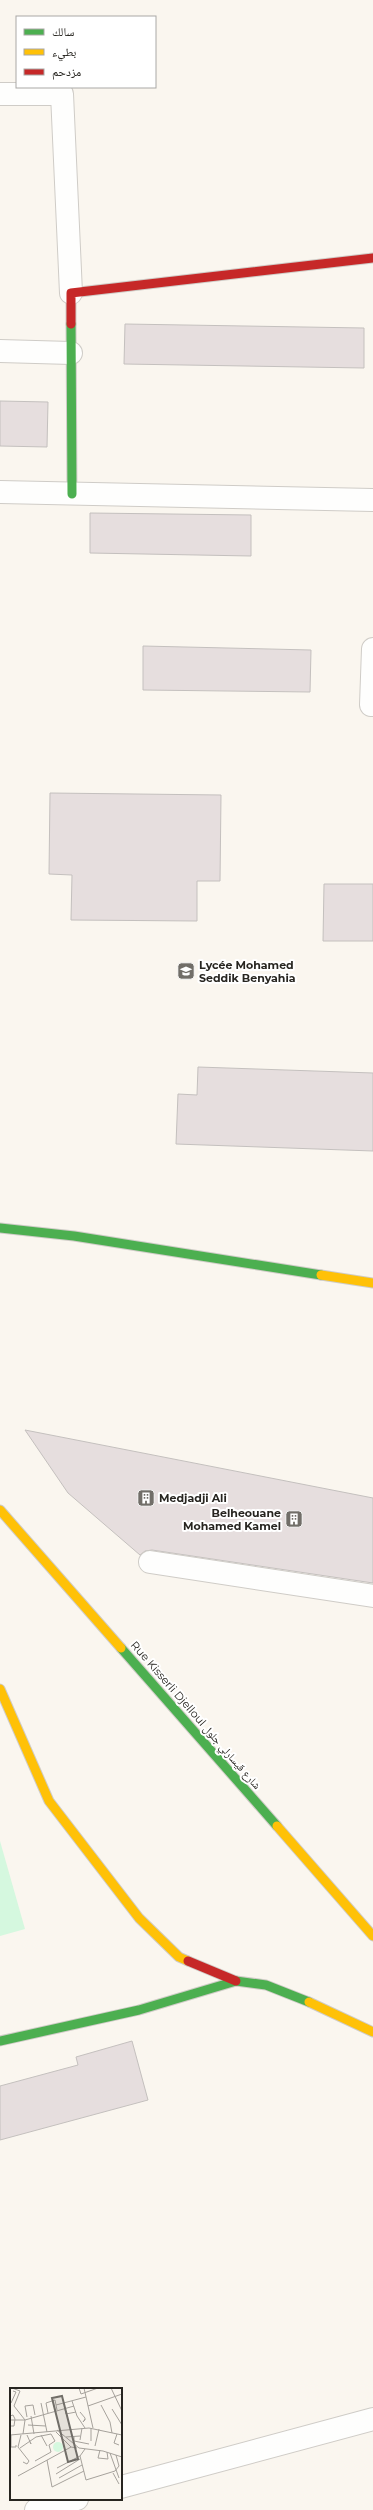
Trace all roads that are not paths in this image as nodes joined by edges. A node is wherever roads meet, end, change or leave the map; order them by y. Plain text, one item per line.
1 (0, 94) edge
2 (373, 258) edge
3 (71, 293) junction
4 (0, 352) edge
5 (71, 352) junction
6 (0, 492) edge
7 (72, 494) junction
8 (373, 500) edge
9 (373, 649) edge
10 (373, 705) edge
11 (0, 1228) edge
12 (373, 1283) edge
13 (0, 1510) edge
14 (150, 1562) dead end
15 (373, 1596) edge
16 (0, 1689) edge
17 (373, 1936) edge
18 (236, 1981) junction
19 (373, 2032) edge
20 (0, 2041) edge
21 (373, 2419) edge
22 (122, 2487) edge
23 (73, 2500) edge
24 (36, 2510) edge

1 - 3 street
2 - 3 street
3 - 5 street
4 - 5 street
5 - 7 street
6 - 7 street
7 - 8 street
9 - 10 street
11 - 12 street
13 - 17 street, Rue Kisserli Djelloul شارع قيسارلي جلول
14 - 15 street
16 - 18 street
18 - 19 street
18 - 20 street
21 - 22 street
23 - 24 street

